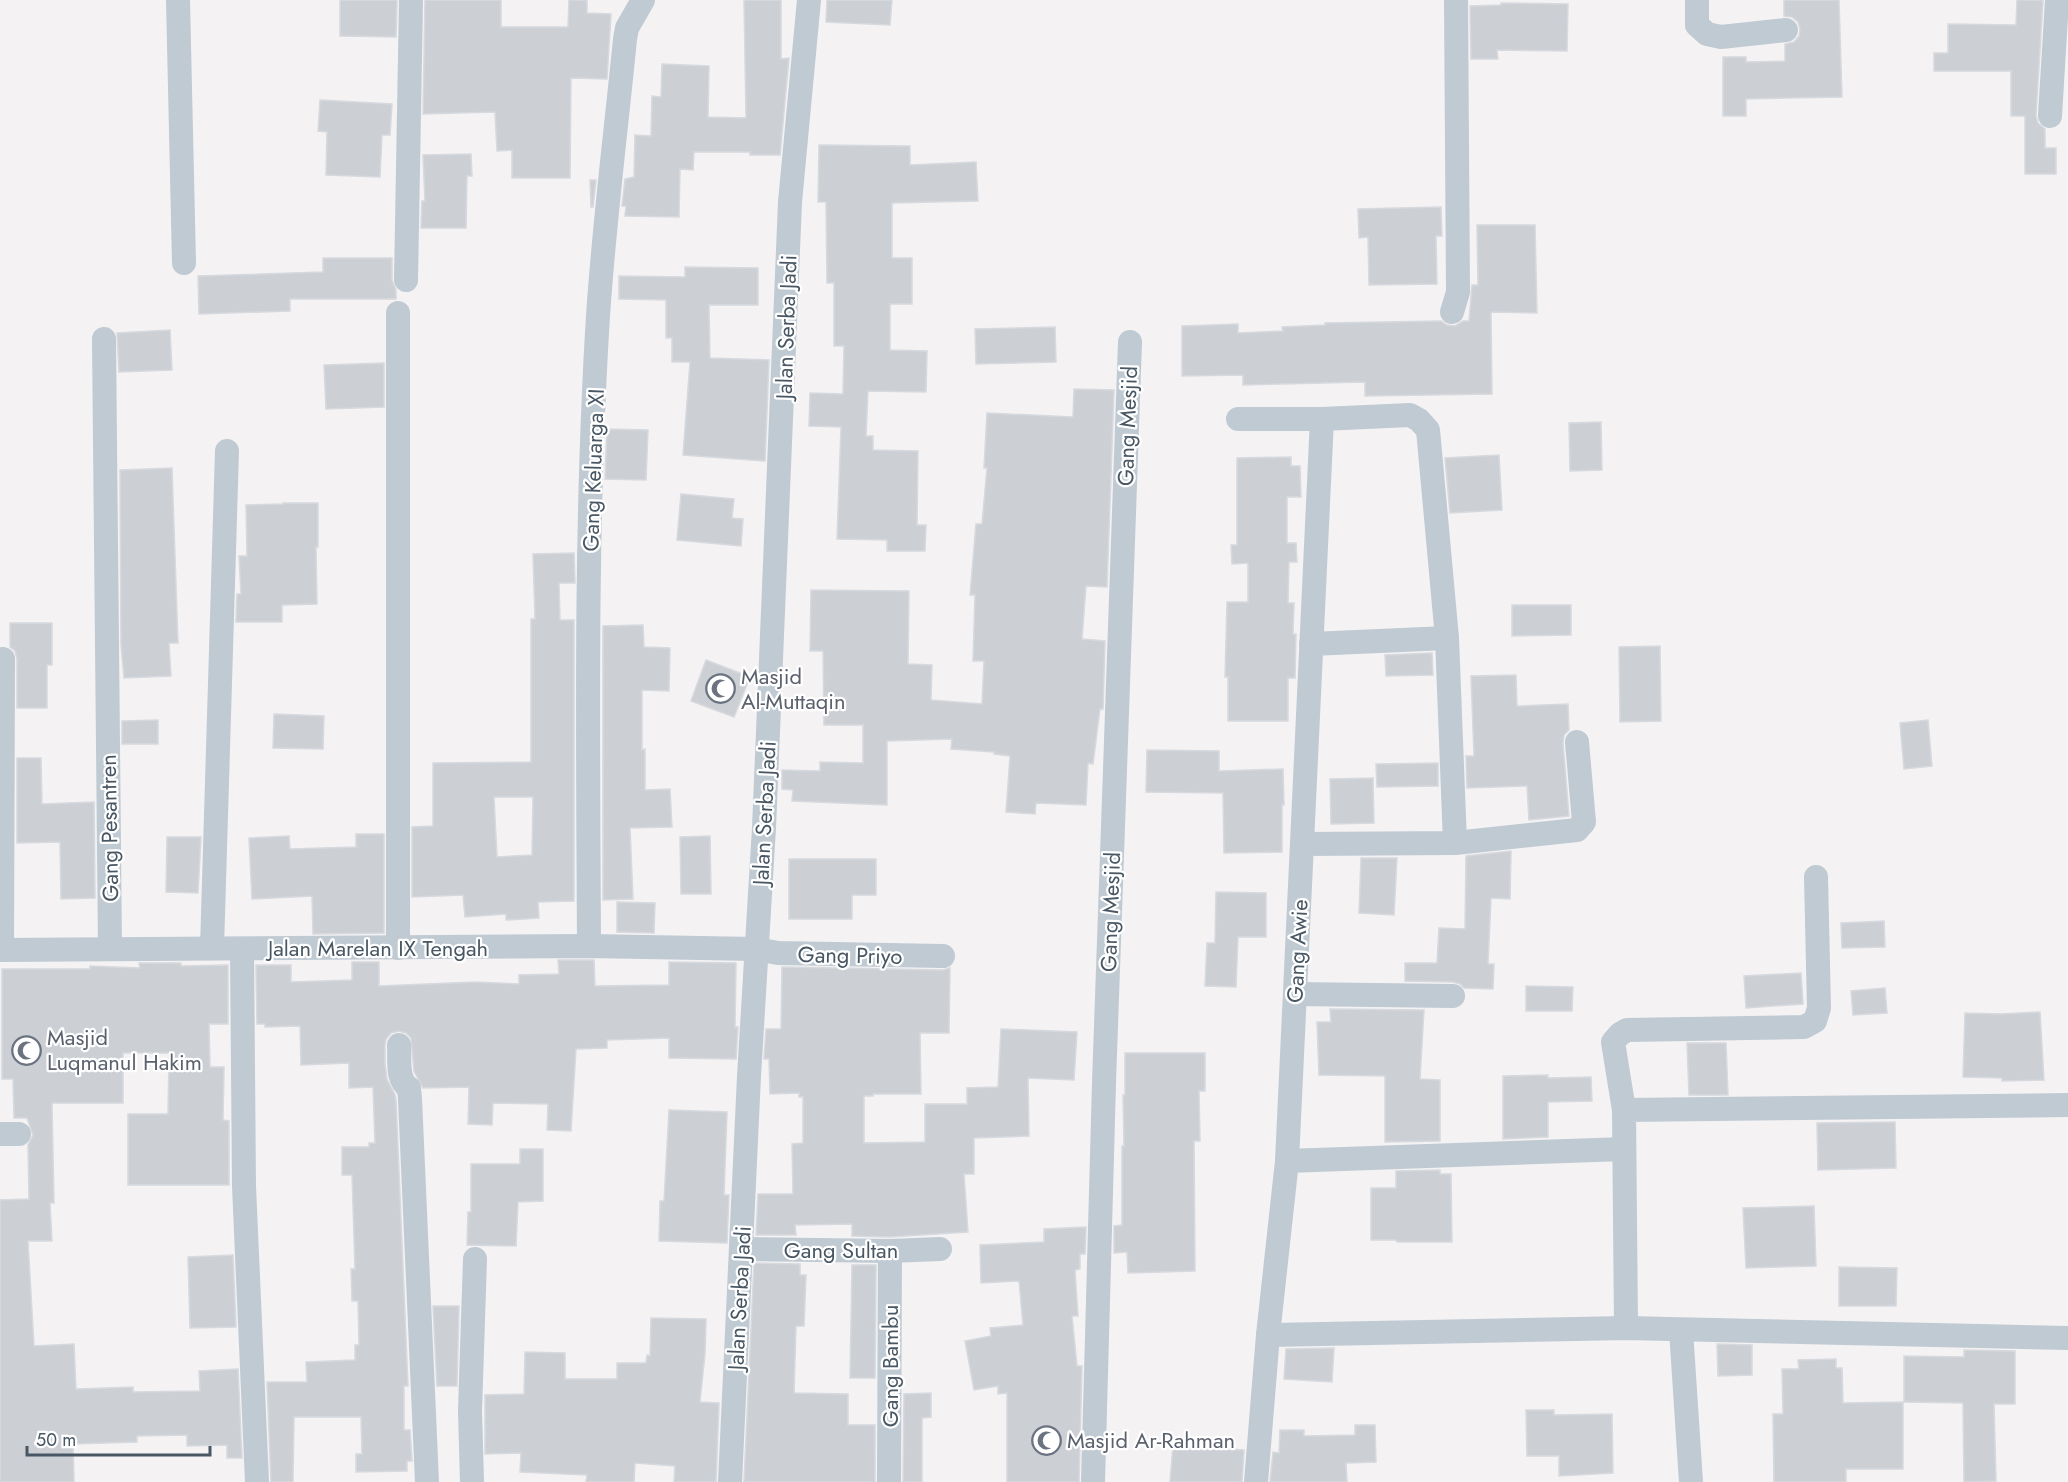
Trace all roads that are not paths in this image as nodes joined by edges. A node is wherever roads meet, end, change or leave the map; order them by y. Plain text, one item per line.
1 (178, 0) edge
2 (411, 0) edge
3 (644, 0) edge
4 (809, 0) edge
5 (1456, 0) edge
6 (1696, 0) edge
7 (2057, 0) edge
8 (1786, 30) dead end
9 (2050, 116) dead end
10 (184, 263) dead end
11 (406, 280) dead end
12 (1452, 312) dead end
13 (398, 313) dead end
14 (104, 339) dead end
15 (1130, 342) dead end
16 (1238, 419) dead end
17 (1322, 419) junction
18 (227, 451) dead end
19 (1447, 638) junction
20 (1311, 644) junction
21 (3, 659) dead end
22 (1577, 742) dead end
23 (1455, 843) junction
24 (1302, 844) junction
25 (1816, 877) dead end
26 (589, 946) junction
27 (212, 948) junction
28 (398, 948) junction
29 (110, 949) junction
30 (242, 949) junction
31 (756, 949) junction
32 (1, 950) edge
33 (943, 956) dead end
34 (1295, 994) junction
35 (1453, 996) dead end
36 (399, 1046) dead end
37 (2068, 1105) edge
38 (1624, 1110) junction
39 (1624, 1149) junction
40 (1287, 1161) junction
41 (742, 1249) junction
42 (940, 1249) dead end
43 (890, 1251) junction
44 (475, 1259) dead end
45 (1626, 1328) junction
46 (1681, 1330) junction
47 (1268, 1335) junction
48 (2068, 1338) edge
49 (257, 1482) edge
50 (427, 1482) edge
51 (472, 1482) edge
52 (730, 1482) edge
53 (889, 1482) edge
54 (1093, 1482) edge
55 (1256, 1482) edge
56 (1691, 1482) edge

1 - 10 street
2 - 11 street
3 - 26 street, Gang Keluarga XI
4 - 31 street, Jalan Serba Jadi
5 - 12 street
6 - 8 street
7 - 9 street
13 - 28 street
14 - 29 street, Gang Pesantren
15 - 54 street, Gang Mesjid
16 - 17 street
17 - 19 street
17 - 20 street, Gang Awie
18 - 27 street
19 - 20 street
19 - 23 street
20 - 24 street, Gang Awie
21 - 32 street
22 - 23 street
23 - 24 street
24 - 34 street, Gang Awie
25 - 38 street
26 - 28 street, Jalan Marelan IX Tengah
26 - 31 street, Jalan Marelan IX Tengah
27 - 29 street, Jalan Marelan IX Tengah
27 - 30 street, Jalan Marelan IX Tengah
28 - 30 street, Jalan Marelan IX Tengah
29 - 32 street, Jalan Marelan IX Tengah
30 - 49 street
31 - 33 street, Gang Priyo
31 - 41 street, Jalan Serba Jadi
34 - 35 street
34 - 40 street, Gang Awie
36 - 50 street
37 - 38 street
38 - 39 street
39 - 40 street
39 - 45 street
40 - 47 street, Gang Awie
41 - 43 street, Gang Sultan
41 - 52 street, Jalan Serba Jadi
42 - 43 street, Gang Sultan
43 - 53 street, Gang Bambu
44 - 51 street
45 - 46 street
45 - 47 street
46 - 48 street
46 - 56 street
47 - 55 street, Gang Awie

